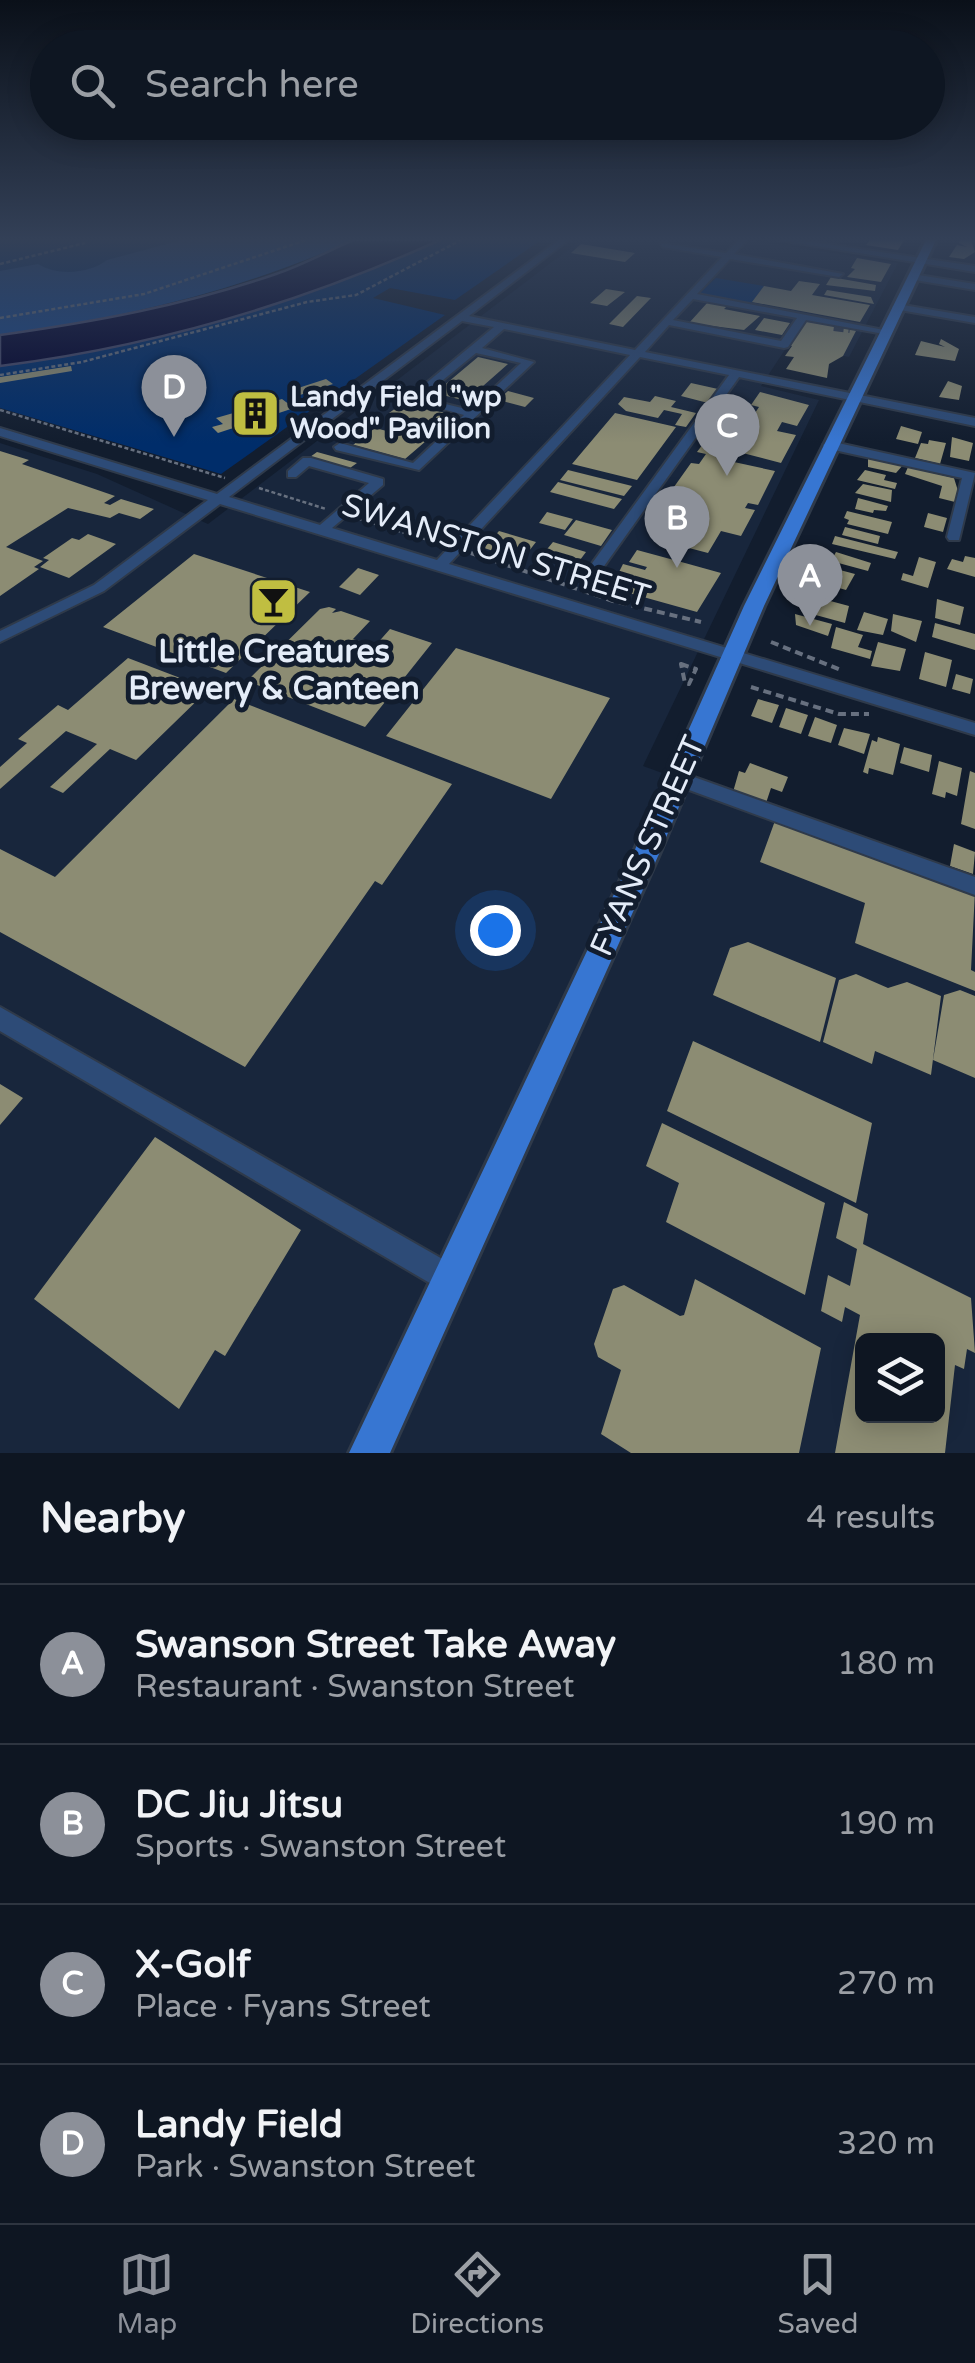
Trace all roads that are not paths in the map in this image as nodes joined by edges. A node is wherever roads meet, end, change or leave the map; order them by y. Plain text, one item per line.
1 (897, 307) edge
2 (470, 308) edge
3 (688, 308) edge
4 (725, 308) edge
5 (728, 308) dead end
6 (902, 308) edge
7 (768, 313) junction
8 (459, 316) junction
9 (804, 317) junction
10 (975, 320) edge
11 (667, 322) junction
12 (502, 326) junction
13 (834, 326) tunnel mouth
14 (884, 331) junction
15 (474, 349) junction
16 (636, 353) junction
17 (736, 373) junction
18 (853, 397) junction
19 (472, 414) junction
20 (975, 422) edge
21 (0, 432) edge
22 (829, 445) junction
23 (340, 447) dead end
24 (292, 474) dead end
25 (972, 476) edge
26 (220, 498) junction
27 (322, 530) junction
28 (954, 537) dead end
29 (440, 565) junction
30 (592, 574) dead end
31 (0, 637) edge
32 (732, 654) junction
33 (975, 730) edge
34 (680, 780) junction
35 (975, 886) edge
36 (0, 1018) edge
37 (450, 1279) junction
38 (369, 1453) edge

1 - 14 main road, FYANS STREET
2 - 8 street
3 - 11 street
4 - 7 street
5 - 7 street
6 - 10 street
7 - 9 street
8 - 12 street
8 - 26 street
9 - 11 street
9 - 13 street
9 - 14 street
11 - 16 street
12 - 15 street
12 - 16 street
14 - 18 main road, FYANS STREET
15 - 19 street
15 - 19 street
16 - 17 street
16 - 29 street
17 - 18 street
17 - 30 street
18 - 20 street
18 - 22 main road, FYANS STREET
19 - 23 street
21 - 26 street, SWANSTON STREET
22 - 25 street
22 - 32 main road, FYANS STREET
24 - 27 street
25 - 28 street
26 - 27 street, SWANSTON STREET
26 - 31 street
27 - 29 street, SWANSTON STREET
29 - 32 street, SWANSTON STREET
32 - 33 street, SWANSTON STREET
32 - 34 main road, FYANS STREET
34 - 35 street
34 - 37 main road, FYANS STREET
36 - 37 street
37 - 38 main road, FYANS STREET

